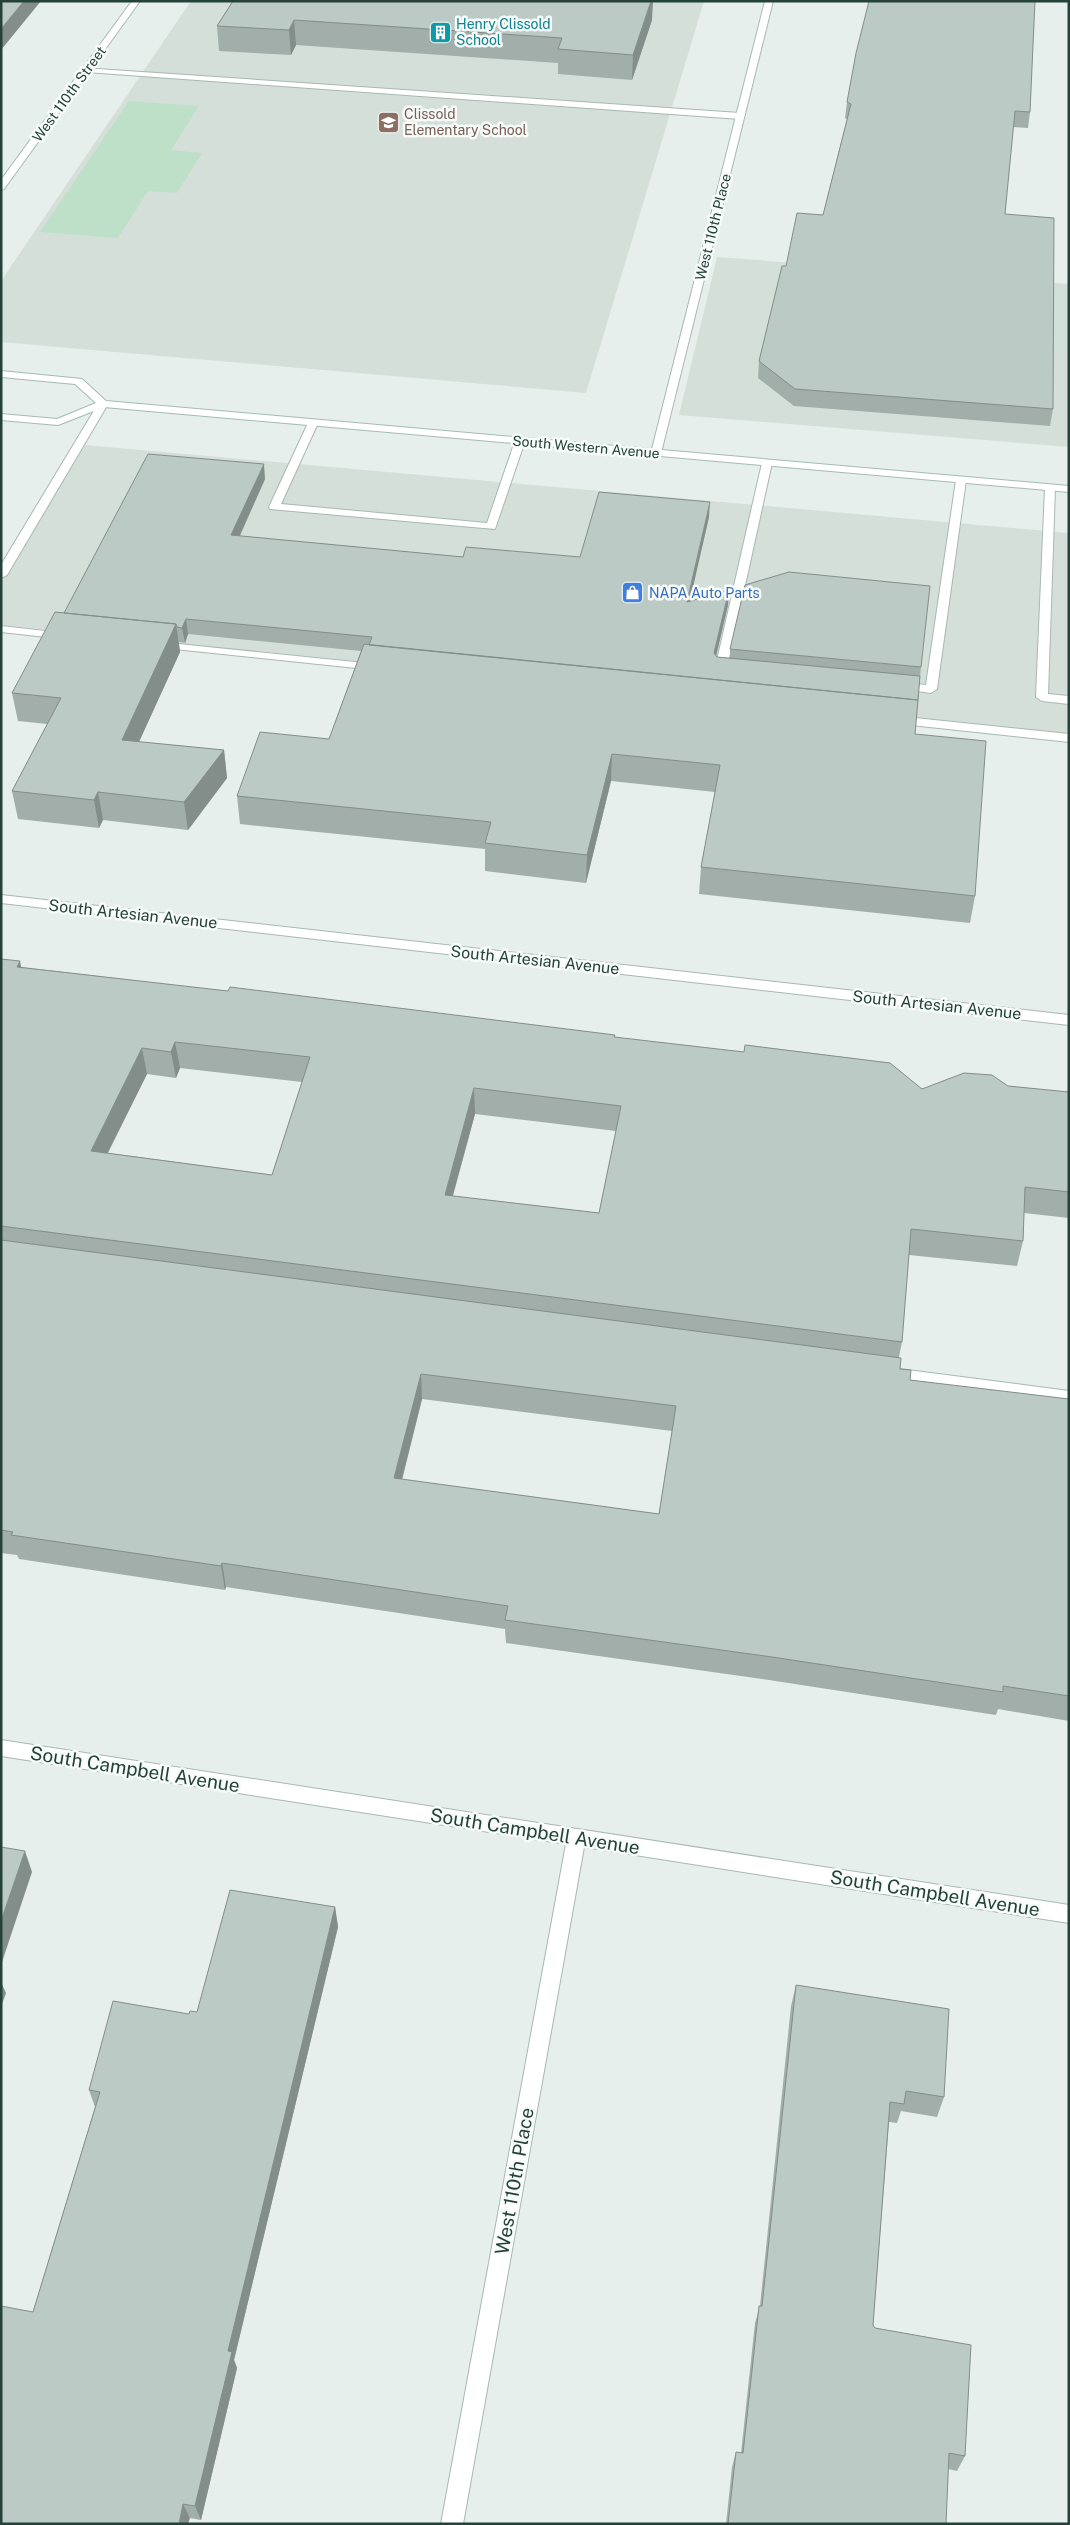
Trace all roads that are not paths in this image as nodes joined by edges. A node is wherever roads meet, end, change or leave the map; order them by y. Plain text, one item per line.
1 (136, 1) edge
2 (769, 1) edge
3 (86, 70) junction
4 (740, 116) junction
5 (1, 187) edge
6 (1, 374) edge
7 (103, 404) junction
8 (1, 417) edge
9 (313, 423) junction
10 (520, 441) junction
11 (656, 453) junction
12 (767, 463) junction
13 (961, 480) junction
14 (1050, 488) junction
15 (1069, 489) edge
16 (1, 575) edge
17 (1, 629) edge
18 (73, 636) edge
19 (142, 644) edge
20 (388, 669) edge
21 (740, 671) edge
22 (883, 685) edge
23 (1069, 700) edge
24 (881, 719) edge
25 (1069, 738) edge
26 (1, 899) edge
27 (1069, 1020) edge
28 (881, 1372) edge
29 (1069, 1397) edge
30 (1, 1748) edge
31 (576, 1838) junction
32 (1069, 1914) edge
33 (452, 2524) edge

1 - 3 street, West 110th Street
2 - 4 street, West 110th Place
3 - 4 street
3 - 5 street, West 110th Street
4 - 11 street, West 110th Place
6 - 7 street
7 - 8 street, South Western Avenue
7 - 9 street, South Western Avenue
7 - 16 street
9 - 10 street, South Western Avenue
9 - 10 street
10 - 11 street, South Western Avenue
11 - 12 street, South Western Avenue
12 - 13 street, South Western Avenue
12 - 21 street
13 - 14 street, South Western Avenue
13 - 22 street
14 - 15 street, South Western Avenue
14 - 23 street
17 - 18 street
19 - 20 street
24 - 25 street
26 - 27 street, South Artesian Avenue
28 - 29 street
30 - 31 street, South Campbell Avenue
31 - 32 street, South Campbell Avenue
31 - 33 street, West 110th Place

